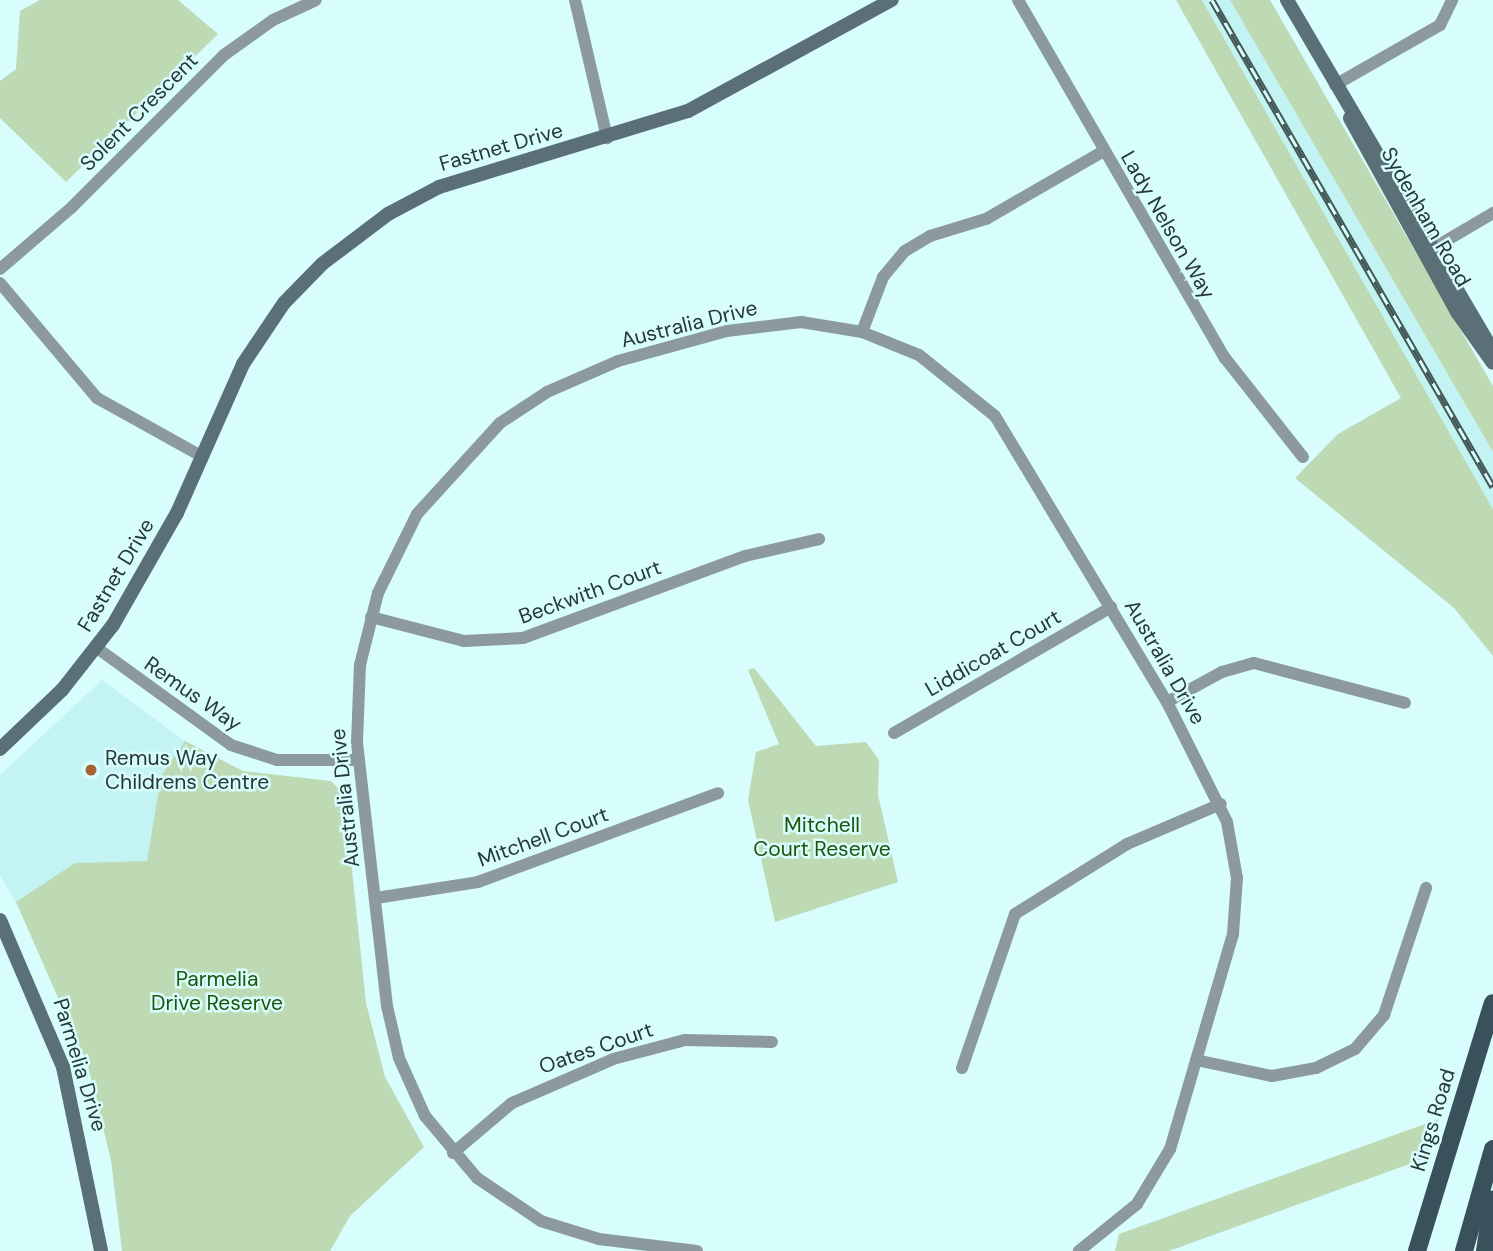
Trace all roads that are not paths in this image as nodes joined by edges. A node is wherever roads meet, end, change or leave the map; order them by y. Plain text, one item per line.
1 (316, 0) edge
2 (575, 0) edge
3 (892, 0) edge
4 (1018, 0) edge
5 (1287, 0) edge
6 (1452, 0) edge
7 (1335, 85) junction
8 (607, 138) junction
9 (1104, 151) junction
10 (1493, 213) edge
11 (1430, 251) junction
12 (0, 269) edge
13 (0, 283) edge
14 (862, 332) junction
15 (1493, 351) edge
16 (1493, 363) edge
17 (201, 456) junction
18 (1303, 457) dead end
19 (819, 539) dead end
20 (1111, 607) junction
21 (371, 617) junction
22 (97, 648) junction
23 (1167, 702) junction
24 (1405, 703) dead end
25 (894, 733) dead end
26 (0, 748) edge
27 (358, 760) junction
28 (718, 793) dead end
29 (1221, 804) junction
30 (1426, 888) dead end
31 (376, 898) junction
32 (0, 920) edge
33 (1493, 1003) edge
34 (772, 1042) dead end
35 (1196, 1060) junction
36 (962, 1068) dead end
37 (1493, 1149) edge
38 (453, 1153) junction
39 (1493, 1200) edge
40 (97, 1229) junction
41 (620, 1247) edge
42 (96, 1251) edge
43 (101, 1251) edge
44 (697, 1251) edge
45 (1079, 1251) edge
46 (1417, 1251) edge
47 (1464, 1251) edge
48 (1485, 1251) edge

1 - 12 street, Solent Crescent
2 - 8 street
3 - 8 street, Fastnet Drive
4 - 9 street, Lady Nelson Way
5 - 7 street, Sydenham Road
6 - 7 street
7 - 11 street, Sydenham Road
8 - 17 street, Fastnet Drive
9 - 14 street
9 - 18 street, Lady Nelson Way
10 - 11 street
11 - 15 street, Sydenham Road
11 - 16 street, Sydenham Road
13 - 17 street
14 - 20 street, Australia Drive
14 - 21 street, Australia Drive
17 - 22 street, Fastnet Drive
19 - 21 street, Beckwith Court
20 - 23 street, Australia Drive
20 - 25 street, Liddicoat Court
21 - 27 street, Australia Drive
22 - 26 street, Fastnet Drive
22 - 27 street, Remus Way
23 - 24 street
23 - 29 street, Australia Drive
27 - 31 street, Australia Drive
28 - 31 street, Mitchell Court
29 - 35 street, Australia Drive
29 - 36 street
30 - 35 street
31 - 38 street, Australia Drive
32 - 40 street, Parmelia Drive
33 - 46 main road, Kings Road
34 - 38 street, Oates Court
35 - 45 street, Australia Drive
37 - 47 main road
38 - 41 street, Australia Drive
39 - 48 main road
40 - 42 street, Parmelia Drive
40 - 43 street, Parmelia Drive
41 - 44 street, Australia Drive

